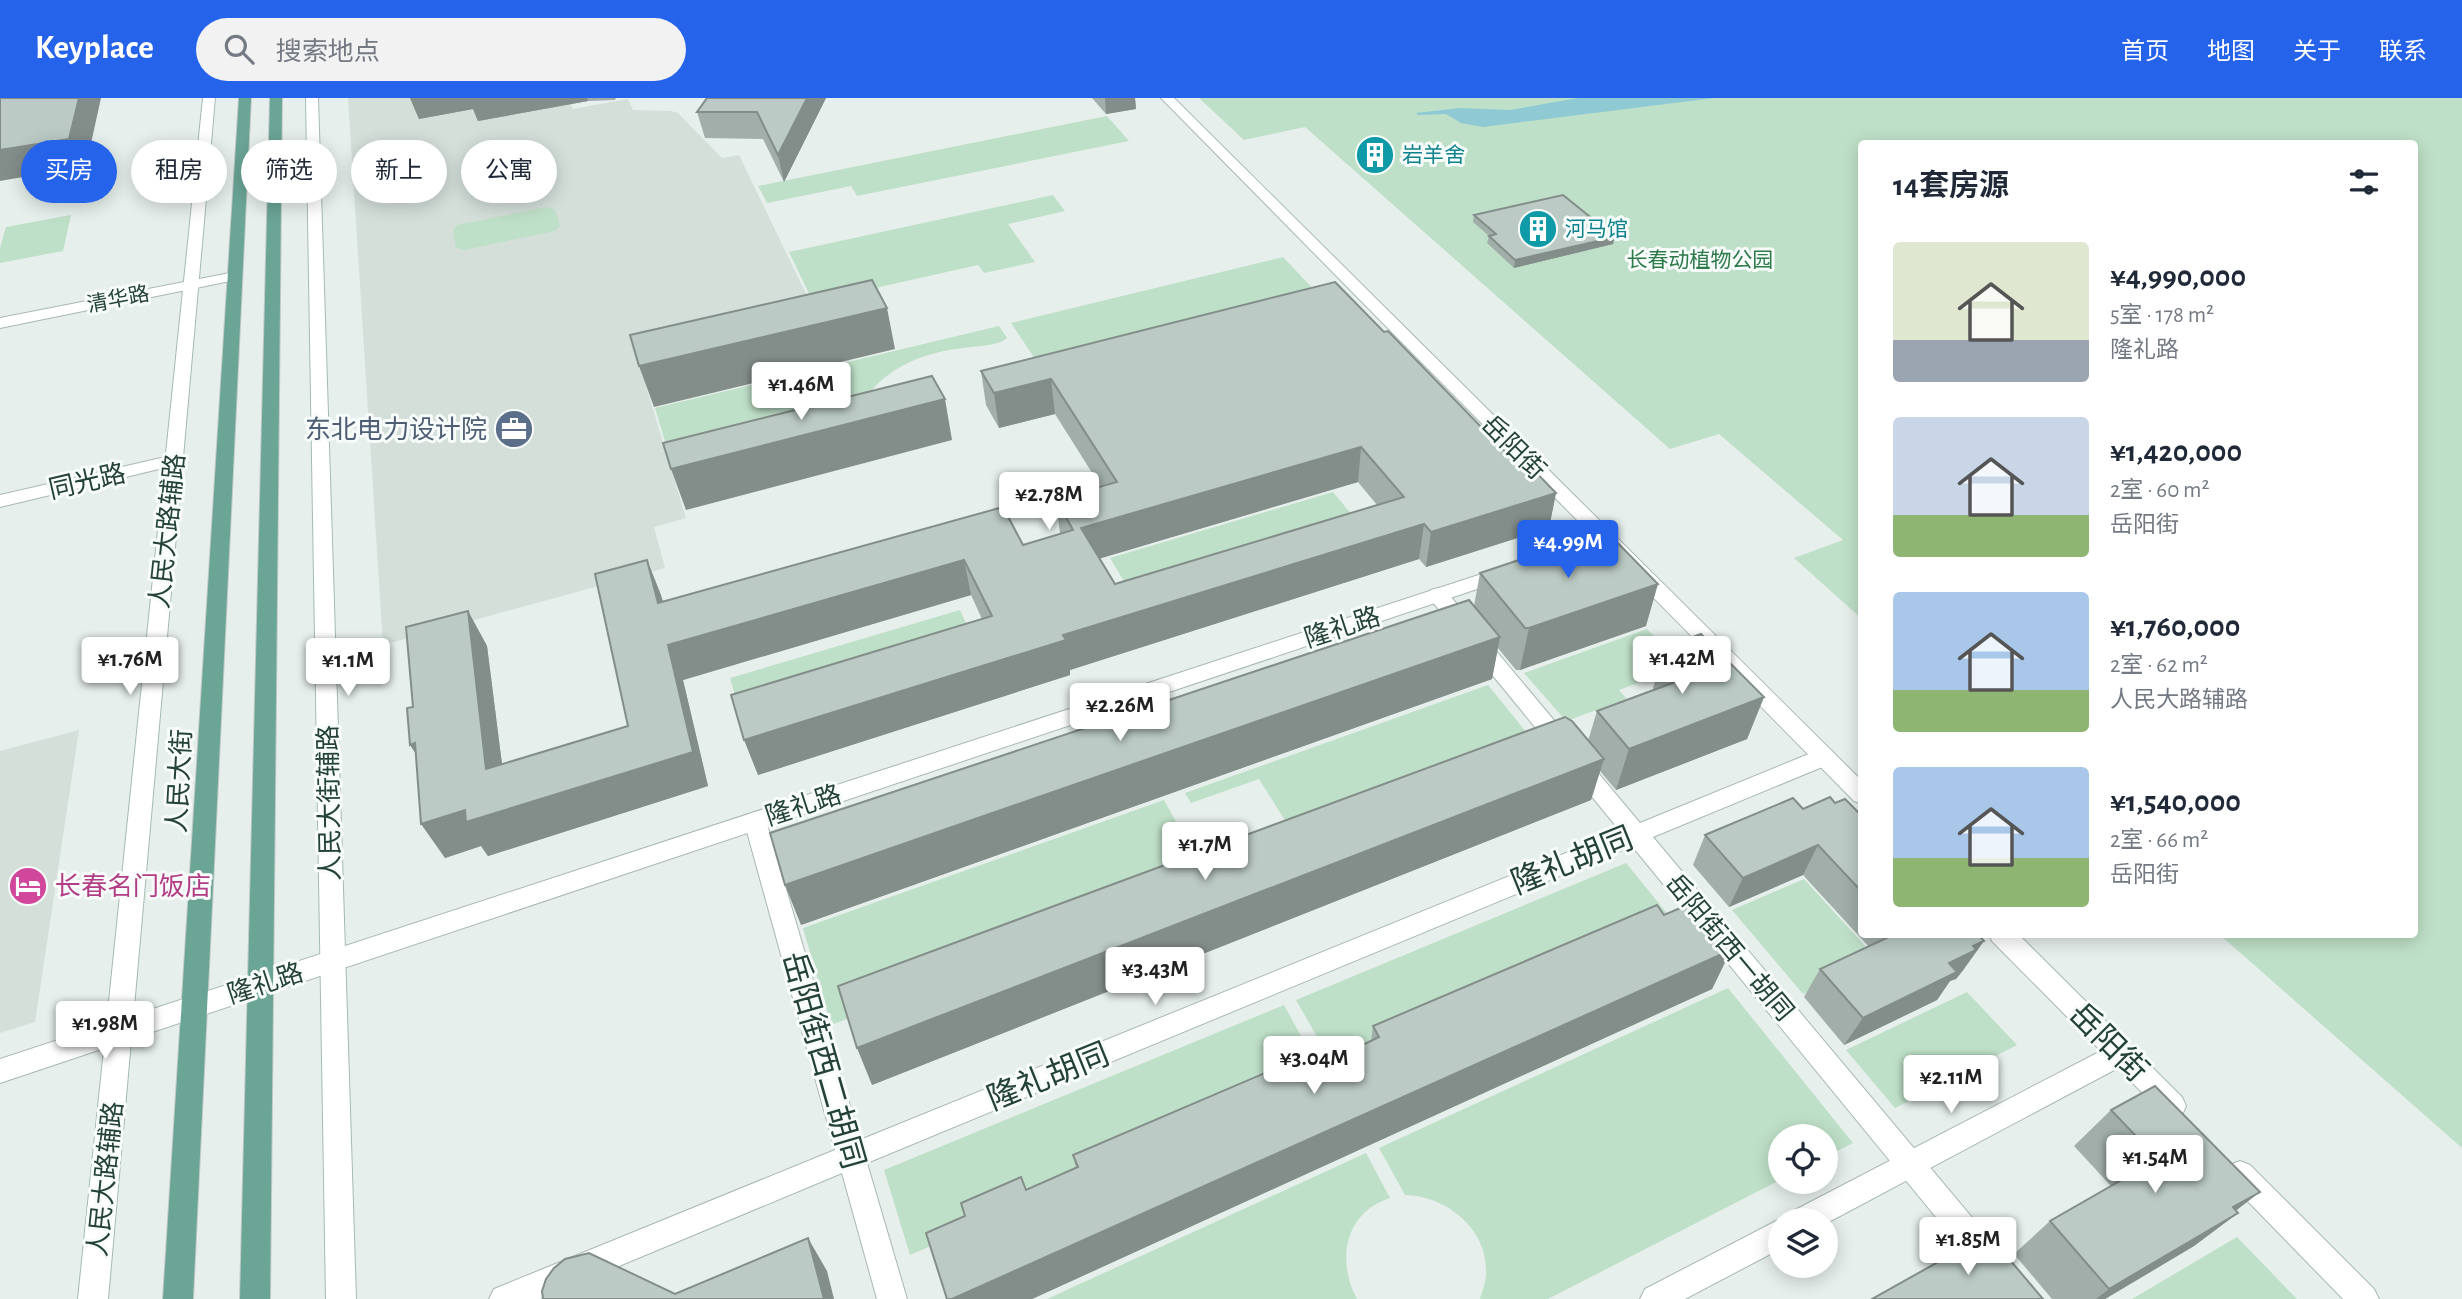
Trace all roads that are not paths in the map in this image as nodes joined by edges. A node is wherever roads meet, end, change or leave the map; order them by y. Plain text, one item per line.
1 (209, 98) edge
2 (245, 98) edge
3 (276, 98) edge
4 (312, 98) edge
5 (1167, 98) edge
6 (235, 276) junction
7 (191, 285) junction
8 (0, 323) edge
9 (174, 460) junction
10 (0, 501) edge
11 (1607, 539) junction
12 (1581, 548) edge
13 (1529, 565) edge
14 (1438, 595) junction
15 (1824, 757) junction
16 (1858, 791) edge
17 (755, 821) junction
18 (1637, 834) junction
19 (2005, 938) edge
20 (333, 961) junction
21 (260, 985) junction
22 (194, 1007) junction
23 (119, 1032) junction
24 (2120, 1054) junction
25 (0, 1071) edge
26 (2187, 1121) edge
27 (851, 1157) junction
28 (2225, 1160) edge
29 (1910, 1164) junction
30 (1828, 1208) edge
31 (1768, 1239) edge
32 (93, 1299) edge
33 (178, 1299) edge
34 (255, 1299) edge
35 (341, 1299) edge
36 (504, 1299) edge
37 (892, 1299) edge
38 (1655, 1299) edge
39 (2022, 1299) edge
40 (2364, 1299) edge

1 - 7 street, 人民大路辅路
2 - 6 main road, 人民大街
3 - 21 main road
4 - 20 street, 人民大街辅路
5 - 11 street, 岳阳街
6 - 7 street, 清华路
6 - 22 main road, 人民大街
7 - 8 street, 清华路
7 - 9 street, 人民大路辅路
9 - 10 street, 同光路
9 - 23 street, 人民大路辅路
11 - 12 street
11 - 15 street, 岳阳街
13 - 14 street, 隆礼路
14 - 17 street, 隆礼路
14 - 18 street, 岳阳街西一胡同
15 - 16 street, 岳阳街
15 - 18 street, 隆礼胡同
17 - 20 street, 隆礼路
17 - 27 street, 岳阳街西二胡同
18 - 27 street, 隆礼胡同
18 - 29 street, 岳阳街西一胡同
19 - 24 street, 岳阳街
20 - 21 street, 隆礼路
20 - 35 street, 人民大街辅路
21 - 22 street, 隆礼路
21 - 34 main road
22 - 23 street, 隆礼路
22 - 33 main road, 人民大街
23 - 25 street, 隆礼路
23 - 32 street, 人民大路辅路
24 - 26 street, 岳阳街
24 - 29 street
27 - 36 street, 隆礼胡同
27 - 37 street, 岳阳街西二胡同
28 - 40 street
29 - 30 street
29 - 39 street, 岳阳街西一胡同
31 - 38 street

